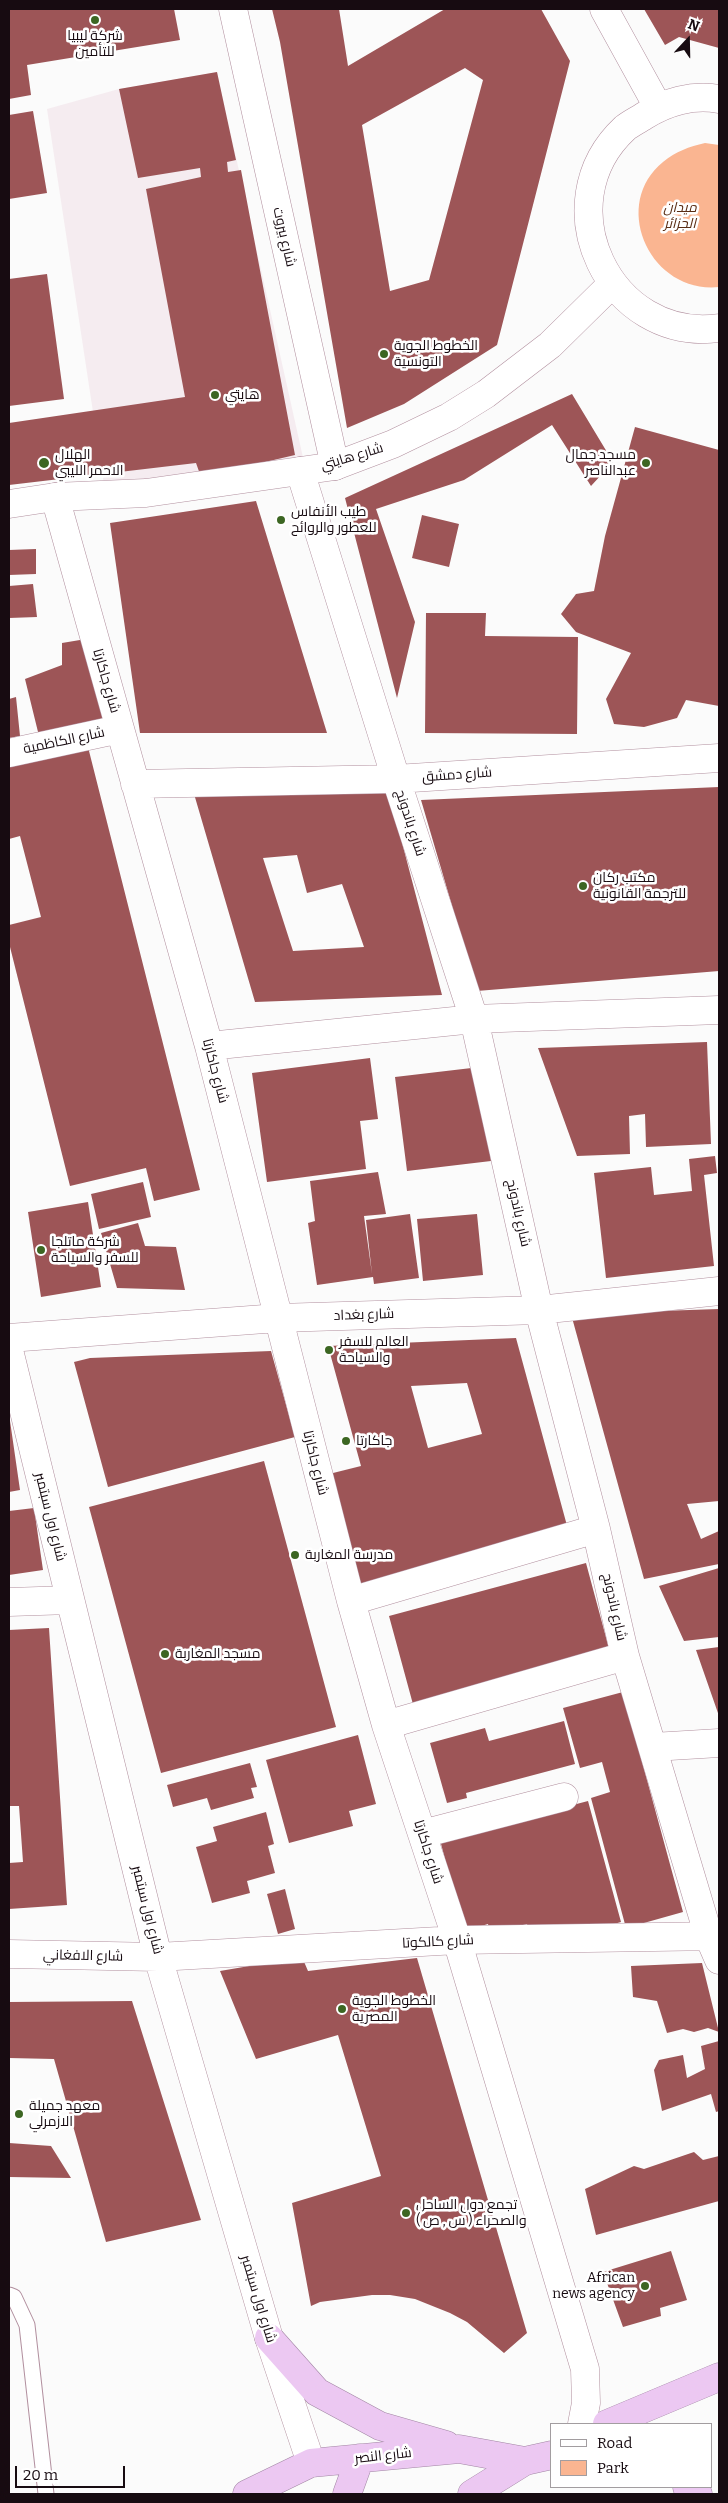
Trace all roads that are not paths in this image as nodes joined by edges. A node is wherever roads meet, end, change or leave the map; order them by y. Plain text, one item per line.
1 (233, 9) edge
2 (604, 9) edge
3 (719, 99) edge
4 (658, 107) junction
5 (612, 284) junction
6 (719, 328) edge
7 (335, 466) junction
8 (300, 471) junction
9 (55, 497) junction
10 (9, 504) edge
11 (120, 729) junction
12 (9, 753) edge
13 (719, 758) edge
14 (396, 778) junction
15 (135, 784) junction
16 (719, 1010) edge
17 (474, 1019) junction
18 (209, 1046) junction
19 (719, 1291) edge
20 (539, 1310) junction
21 (278, 1318) junction
22 (9, 1338) edge
23 (9, 1350) edge
24 (596, 1529) junction
25 (70, 1600) junction
26 (351, 1601) junction
27 (9, 1602) edge
28 (625, 1656) junction
29 (386, 1725) junction
30 (719, 1743) edge
31 (653, 1747) junction
32 (564, 1797) dead end
33 (422, 1834) junction
34 (458, 1940) junction
35 (716, 1944) edge
36 (9, 1954) edge
37 (158, 1957) junction
38 (9, 2294) edge
39 (269, 2338) junction
40 (719, 2378) edge
41 (582, 2423) edge
42 (609, 2423) edge
43 (459, 2449) junction
44 (550, 2450) edge
45 (550, 2455) edge
46 (360, 2458) junction
47 (525, 2461) junction
48 (311, 2463) junction
49 (286, 2488) edge
50 (46, 2494) edge
51 (247, 2494) edge
52 (347, 2494) edge
53 (472, 2494) edge

1 - 7 street, شارع بيروت
2 - 4 street
3 - 4 street
4 - 5 street
5 - 6 street
5 - 7 street, شارع هايتي
7 - 8 street, شارع هايتي
8 - 9 street, شارع هايتي
8 - 14 street, شارع باندونج
9 - 10 street, شارع هايتي
9 - 11 street, شارع جاكارتا
11 - 12 street, شارع الكاظمية
11 - 15 street, شارع جاكارتا
13 - 14 street, شارع دمشق
14 - 15 street, شارع دمشق
14 - 17 street, شارع باندونج
15 - 18 street, شارع جاكارتا
16 - 17 street
17 - 18 street
17 - 20 street, شارع باندونج
18 - 21 street, شارع جاكارتا
19 - 20 street, شارع بغداد
20 - 21 street, شارع بغداد
20 - 24 street, شارع باندونج
21 - 22 street, شارع بغداد
21 - 26 street, شارع جاكارتا
23 - 25 street, شارع اول سبتمبر
24 - 26 street
24 - 28 street, شارع باندونج
25 - 27 street
25 - 37 street, شارع اول سبتمبر
26 - 29 street, شارع جاكارتا
28 - 29 street
28 - 31 street, شارع باندونج
29 - 33 street, شارع جاكارتا
30 - 31 street
31 - 35 street, شارع باندونج
32 - 33 street
33 - 34 street, شارع جاكارتا
34 - 35 street, شارع كالكوتا
34 - 37 street, شارع كالكوتا
34 - 41 street, شارع جاكارتا
36 - 37 street, شارع الافغاني
37 - 39 street, شارع اول سبتمبر
38 - 50 lane
39 - 43 highway
39 - 48 street, شارع اول سبتمبر
40 - 42 highway
43 - 46 highway, شارع النصر
43 - 47 highway, شارع النصر
44 - 47 highway
45 - 47 highway
46 - 48 highway, شارع النصر
46 - 52 highway
47 - 53 highway
48 - 49 highway, شارع النصر
49 - 51 highway, شارع النصر

